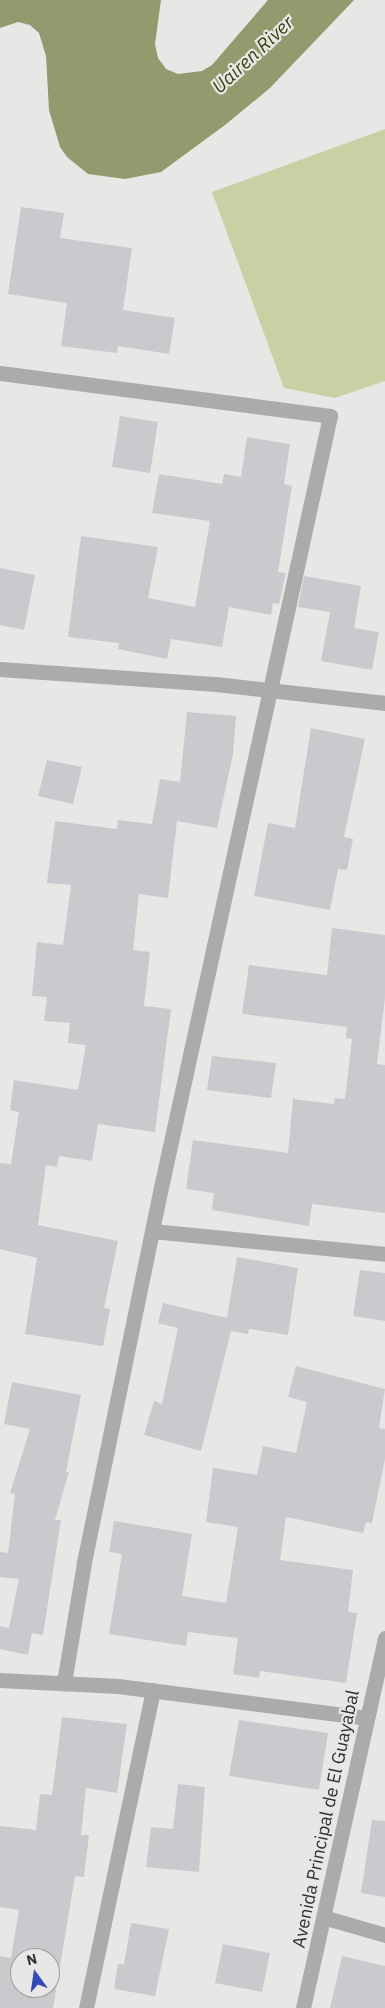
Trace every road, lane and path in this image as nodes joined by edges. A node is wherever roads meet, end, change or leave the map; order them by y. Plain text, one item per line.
1 (0, 373) edge
2 (0, 669) edge
3 (267, 690) junction
4 (385, 702) edge
5 (152, 1231) junction
6 (385, 1254) edge
7 (385, 1638) edge
8 (0, 1680) edge
9 (64, 1683) junction
10 (153, 1690) junction
11 (367, 1718) junction
12 (323, 1917) junction
13 (385, 1935) edge
14 (86, 2008) edge
15 (303, 2008) edge

1 - 3 street
2 - 3 street
3 - 4 street
3 - 5 street
5 - 6 street
5 - 9 street
7 - 11 street, Avenida Principal de El Guayabal
8 - 9 street
9 - 10 street
10 - 11 street
10 - 14 street
11 - 12 street, Avenida Principal de El Guayabal
12 - 13 street
12 - 15 street, Avenida Principal de El Guayabal

